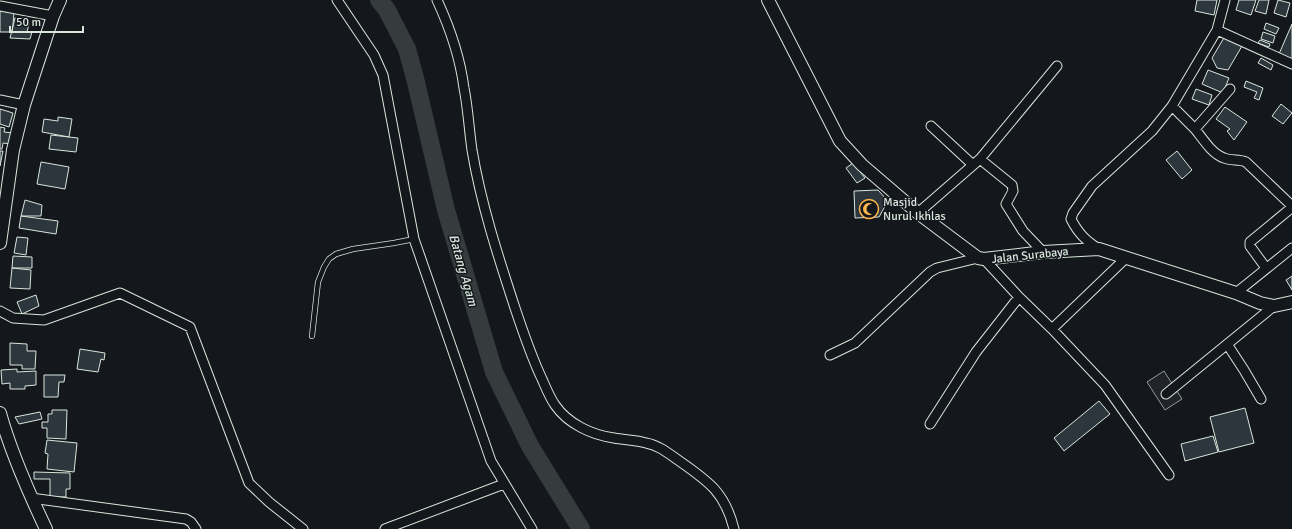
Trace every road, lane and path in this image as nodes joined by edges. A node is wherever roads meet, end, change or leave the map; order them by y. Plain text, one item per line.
1 (60, 0) edge
2 (337, 0) edge
3 (437, 0) edge
4 (768, 0) edge
5 (1225, 0) edge
6 (0, 6) edge
7 (52, 16) junction
8 (1217, 30) junction
9 (1292, 64) edge
10 (1057, 66) dead end
11 (1230, 89) dead end
12 (0, 100) edge
13 (24, 105) junction
14 (1172, 106) junction
15 (931, 126) dead end
16 (1195, 129) junction
17 (976, 162) junction
18 (918, 213) junction
19 (1, 230) edge
20 (414, 239) junction
21 (0, 243) edge
22 (1292, 248) edge
23 (1099, 249) junction
24 (1043, 252) junction
25 (1127, 257) junction
26 (981, 258) junction
27 (1266, 268) junction
28 (1236, 292) junction
29 (1019, 298) junction
30 (1292, 302) edge
31 (1274, 306) junction
32 (0, 311) edge
33 (1052, 330) junction
34 (312, 336) dead end
35 (1227, 344) junction
36 (830, 355) dead end
37 (1166, 394) dead end
38 (1261, 398) dead end
39 (0, 413) edge
40 (930, 424) dead end
41 (2, 430) edge
42 (1169, 475) dead end
43 (504, 484) junction
44 (31, 498) junction
45 (46, 529) edge
46 (196, 529) edge
47 (303, 529) edge
48 (386, 529) edge
49 (532, 529) edge
50 (734, 529) edge

1 - 7 street
2 - 20 street
3 - 50 street
4 - 18 street, Jalan Surabaya
5 - 8 street
6 - 7 street
7 - 13 street
8 - 9 street
8 - 14 street
10 - 17 street
11 - 16 street
12 - 13 street
13 - 19 street
14 - 16 street
14 - 23 street
15 - 17 street
16 - 27 street
17 - 18 street
17 - 24 street
18 - 26 street, Jalan Surabaya
19 - 21 street
20 - 34 lane
20 - 43 street
22 - 27 street
23 - 24 street, Jalan Surabaya
23 - 25 street, Jalan Surabaya
24 - 26 street, Jalan Surabaya
25 - 28 street, Jalan Surabaya
25 - 33 street
26 - 29 street
26 - 36 street
27 - 28 street
28 - 31 street, Jalan Surabaya
29 - 33 street
29 - 40 street
30 - 31 street, Jalan Surabaya
31 - 35 street
32 - 47 street
33 - 42 street
35 - 37 street
35 - 38 street
39 - 41 street
41 - 44 street
43 - 48 street
43 - 49 street
44 - 45 street
44 - 46 street

